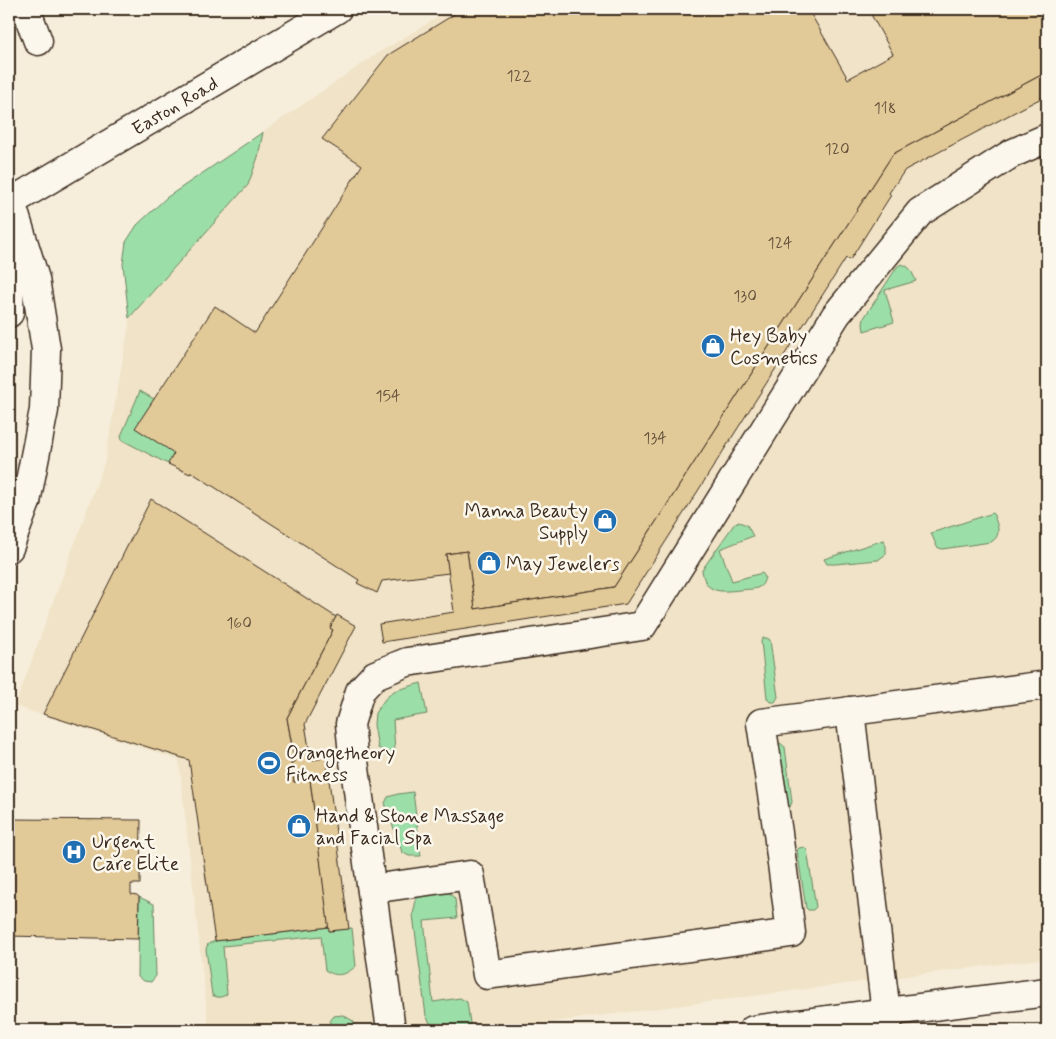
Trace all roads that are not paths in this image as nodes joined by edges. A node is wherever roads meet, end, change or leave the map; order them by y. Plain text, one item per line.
1 (26, 9) edge
2 (337, 9) edge
3 (38, 41) dead end
4 (1047, 138) edge
5 (9, 200) edge
6 (9, 313) edge
7 (17, 498) edge
8 (9, 548) edge
9 (1047, 685) edge
10 (850, 711) junction
11 (372, 889) junction
12 (1047, 992) edge
13 (887, 1021) edge
14 (391, 1030) edge
15 (753, 1030) edge

1 - 3 main road
2 - 5 main road, Easton Road
4 - 11 main road
5 - 6 main road
5 - 7 main road
7 - 8 main road
9 - 10 main road
10 - 11 main road
10 - 13 main road
11 - 14 main road
12 - 13 main road
13 - 15 main road

